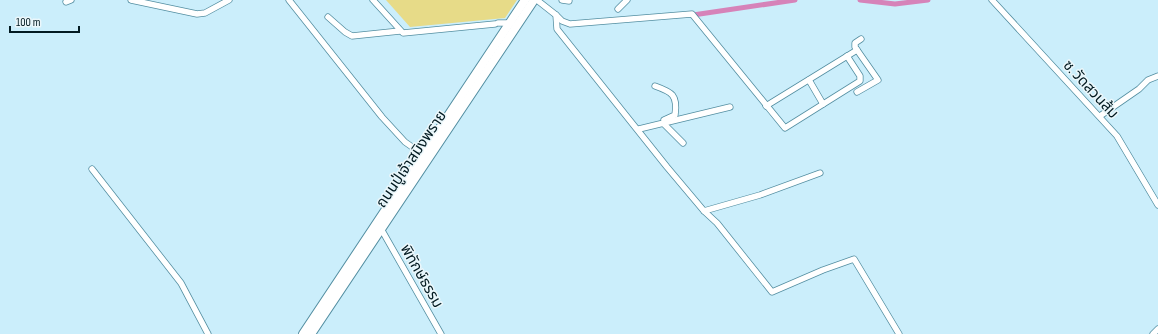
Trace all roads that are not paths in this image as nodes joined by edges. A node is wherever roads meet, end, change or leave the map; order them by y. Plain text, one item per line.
1 (131, 0) edge
2 (229, 0) edge
3 (289, 0) edge
4 (373, 0) edge
5 (525, 0) edge
6 (535, 0) edge
7 (549, 0) edge
8 (562, 0) edge
9 (627, 0) edge
10 (992, 0) edge
11 (569, 1) edge
12 (543, 5) junction
13 (618, 9) dead end
14 (556, 15) junction
15 (328, 17) dead end
16 (514, 24) junction
17 (400, 31) junction
18 (861, 39) dead end
19 (857, 50) junction
20 (847, 56) junction
21 (1158, 76) edge
22 (808, 80) junction
23 (655, 86) dead end
24 (857, 92) dead end
25 (823, 104) junction
26 (766, 106) junction
27 (730, 107) dead end
28 (1100, 116) junction
29 (664, 124) junction
30 (653, 126) junction
31 (639, 130) junction
32 (683, 142) dead end
33 (426, 157) junction
34 (92, 169) dead end
35 (820, 173) dead end
36 (1158, 205) edge
37 (704, 211) junction
38 (379, 226) junction
39 (1158, 329) edge
40 (208, 334) edge
41 (303, 334) edge
42 (311, 334) edge
43 (442, 334) edge
44 (899, 334) edge
45 (1152, 334) edge

1 - 2 street
3 - 33 street
4 - 17 street
5 - 16 main road, ถนนปู่เจ้าสมิงพราย
6 - 12 street
6 - 16 main road, ถนนปู่เจ้าสมิงพราย
7 - 12 street
8 - 11 street
9 - 13 street
10 - 28 street, ซ. วัดสวนส้ม
12 - 14 street
14 - 26 street
14 - 31 street
15 - 17 street
16 - 17 street
16 - 33 main road, ถนนปู่เจ้าสมิงพราย
18 - 19 street
19 - 20 street
19 - 24 street
20 - 22 street
20 - 25 street
21 - 28 street
22 - 25 street
22 - 26 street
23 - 30 street
25 - 26 street
27 - 29 street
28 - 36 street, ซ. วัดสวนส้ม
29 - 30 street
29 - 32 street
30 - 31 street
31 - 37 street
33 - 38 main road, ถนนปู่เจ้าสมิงพราย
34 - 40 street
35 - 37 street
37 - 44 street
38 - 41 main road, ถนนปู่เจ้าสมิงพราย
38 - 42 main road, ถนนปู่เจ้าสมิงพราย
38 - 43 street, พิทักษ์ธรรม
39 - 45 street

